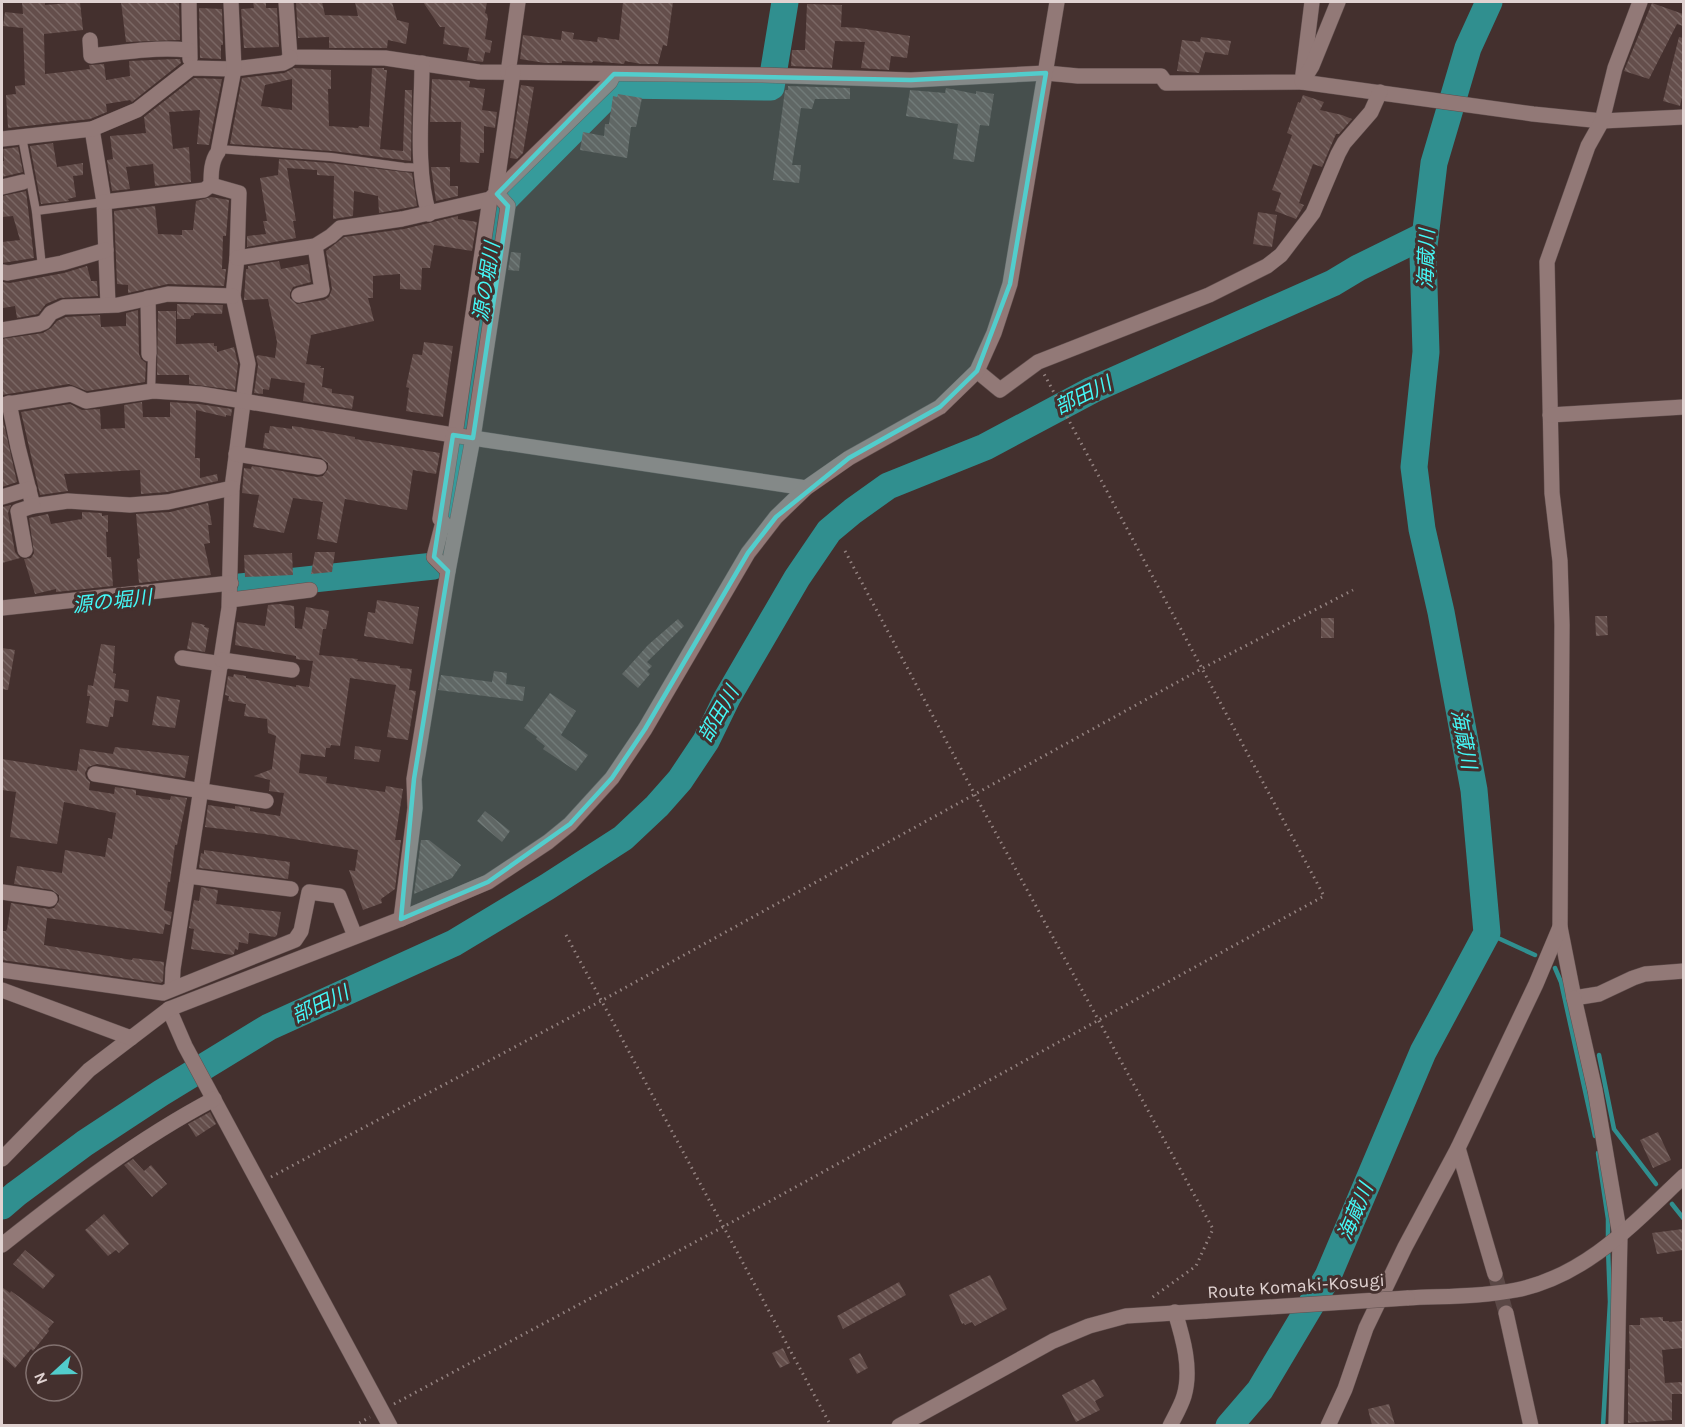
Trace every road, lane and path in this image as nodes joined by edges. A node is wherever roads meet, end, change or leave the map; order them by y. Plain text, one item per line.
1 (189, 2) edge
2 (231, 2) edge
3 (286, 2) edge
4 (518, 2) edge
5 (1057, 2) edge
6 (1312, 2) edge
7 (1338, 2) edge
8 (1640, 2) edge
9 (90, 40) dead end
10 (188, 50) junction
11 (290, 57) junction
12 (422, 63) junction
13 (191, 68) junction
14 (234, 69) junction
15 (510, 72) junction
16 (1046, 73) junction
17 (614, 74) junction
18 (1302, 82) junction
19 (1382, 93) junction
20 (1683, 117) edge
21 (1602, 121) junction
22 (92, 129) junction
23 (22, 136) junction
24 (2, 138) edge
25 (218, 149) junction
26 (423, 168) junction
27 (23, 182) dead end
28 (211, 186) junction
29 (2, 187) edge
30 (498, 199) junction
31 (104, 202) junction
32 (36, 211) junction
33 (429, 214) junction
34 (315, 246) junction
35 (106, 250) junction
36 (237, 258) junction
37 (42, 267) junction
38 (2, 273) edge
39 (299, 295) dead end
40 (233, 296) junction
41 (148, 298) junction
42 (108, 305) junction
43 (2, 330) edge
44 (149, 354) joint
45 (977, 371) junction
46 (1046, 378) dead end
47 (151, 392) junction
48 (243, 402) junction
49 (5, 404) edge
50 (1683, 408) edge
51 (1550, 415) junction
52 (462, 436) junction
53 (236, 454) junction
54 (319, 467) dead end
55 (232, 488) junction
56 (806, 488) junction
57 (29, 489) junction
58 (2, 497) edge
59 (33, 506) junction
60 (25, 550) dead end
61 (845, 551) dead end
62 (448, 571) junction
63 (231, 583) junction
64 (310, 590) dead end
65 (1353, 590) dead end
66 (230, 600) junction
67 (2, 608) edge
68 (182, 658) dead end
69 (222, 662) junction
70 (1203, 668) junction
71 (292, 670) dead end
72 (95, 774) dead end
73 (202, 792) junction
74 (975, 795) junction
75 (266, 801) dead end
76 (188, 876) junction
77 (291, 890) dead end
78 (2, 892) edge
79 (50, 899) dead end
80 (401, 919) junction
81 (1560, 927) junction
82 (566, 935) dead end
83 (355, 936) junction
84 (2, 970) edge
85 (1683, 971) edge
86 (172, 989) junction
87 (2, 990) edge
88 (1574, 998) junction
89 (601, 1001) junction
90 (169, 1009) junction
91 (1099, 1020) junction
92 (131, 1038) junction
93 (211, 1093) junction
94 (1458, 1148) junction
95 (2, 1159) edge
96 (1683, 1176) edge
97 (259, 1184) junction
98 (723, 1227) junction
99 (1618, 1237) junction
100 (2, 1245) edge
101 (1495, 1274) tunnel mouth
102 (1175, 1312) junction
103 (1506, 1312) tunnel mouth
104 (1134, 1316) junction
105 (382, 1410) junction
106 (390, 1425) edge
107 (831, 1425) edge
108 (899, 1425) edge
109 (1170, 1425) edge
110 (1328, 1425) edge
111 (1531, 1425) edge
112 (1616, 1425) edge

1 - 10 street
2 - 14 street
3 - 11 street
4 - 15 street
5 - 16 street
6 - 18 street
7 - 18 street
8 - 21 street
9 - 10 street
10 - 13 street
11 - 12 street
11 - 14 street
12 - 15 street
12 - 26 street
13 - 14 street
13 - 22 street
14 - 25 street
15 - 17 street
15 - 30 street
16 - 17 street
16 - 18 street
16 - 45 street
17 - 30 street
18 - 19 street
19 - 21 street
19 - 45 street
20 - 21 street
21 - 51 street
22 - 23 street
22 - 31 street
23 - 24 street
23 - 32 lane
25 - 26 lane
25 - 28 street
26 - 33 street
27 - 29 street
28 - 31 street
28 - 36 street
30 - 33 street
30 - 52 street
31 - 32 lane
31 - 35 street
32 - 37 lane
33 - 34 street
34 - 36 street
34 - 39 street
35 - 37 street
35 - 42 street
36 - 40 street
37 - 38 street
40 - 41 street
40 - 48 street
41 - 42 street
41 - 44 street
42 - 43 street
44 - 47 lane
45 - 56 street
46 - 70 path
47 - 48 street
47 - 49 street
48 - 52 street
48 - 53 street
49 - 57 street
50 - 51 street
51 - 81 street
52 - 56 street
52 - 62 street
52 - 62 street
53 - 54 street
53 - 55 street
55 - 59 street
55 - 63 street
56 - 80 street
57 - 58 street
57 - 59 street
59 - 60 street
61 - 74 path
62 - 80 street
63 - 66 street
63 - 67 street
64 - 66 street
65 - 70 path
66 - 69 street
68 - 69 street
69 - 71 street
69 - 73 street
70 - 74 path
70 - 91 path
72 - 73 street
73 - 75 street
73 - 76 street
74 - 89 path
74 - 91 path
76 - 77 street
76 - 86 street
78 - 79 street
80 - 83 street
81 - 88 street
81 - 94 street
82 - 89 path
83 - 86 street
83 - 90 street
84 - 86 street
85 - 88 street
87 - 92 street
88 - 99 street
89 - 97 path
89 - 98 path
90 - 92 street
90 - 93 street
91 - 98 path
91 - 104 path
92 - 95 street
93 - 97 street
93 - 100 street
94 - 101 street
94 - 110 street
96 - 99 street, Route Komaki-Kosugi
97 - 105 street
98 - 105 path
98 - 107 path
99 - 102 street, Route Komaki-Kosugi, bridge
99 - 112 street
102 - 104 street, Route Komaki-Kosugi
102 - 109 street
103 - 111 street
104 - 108 street, Route Komaki-Kosugi
105 - 106 street

